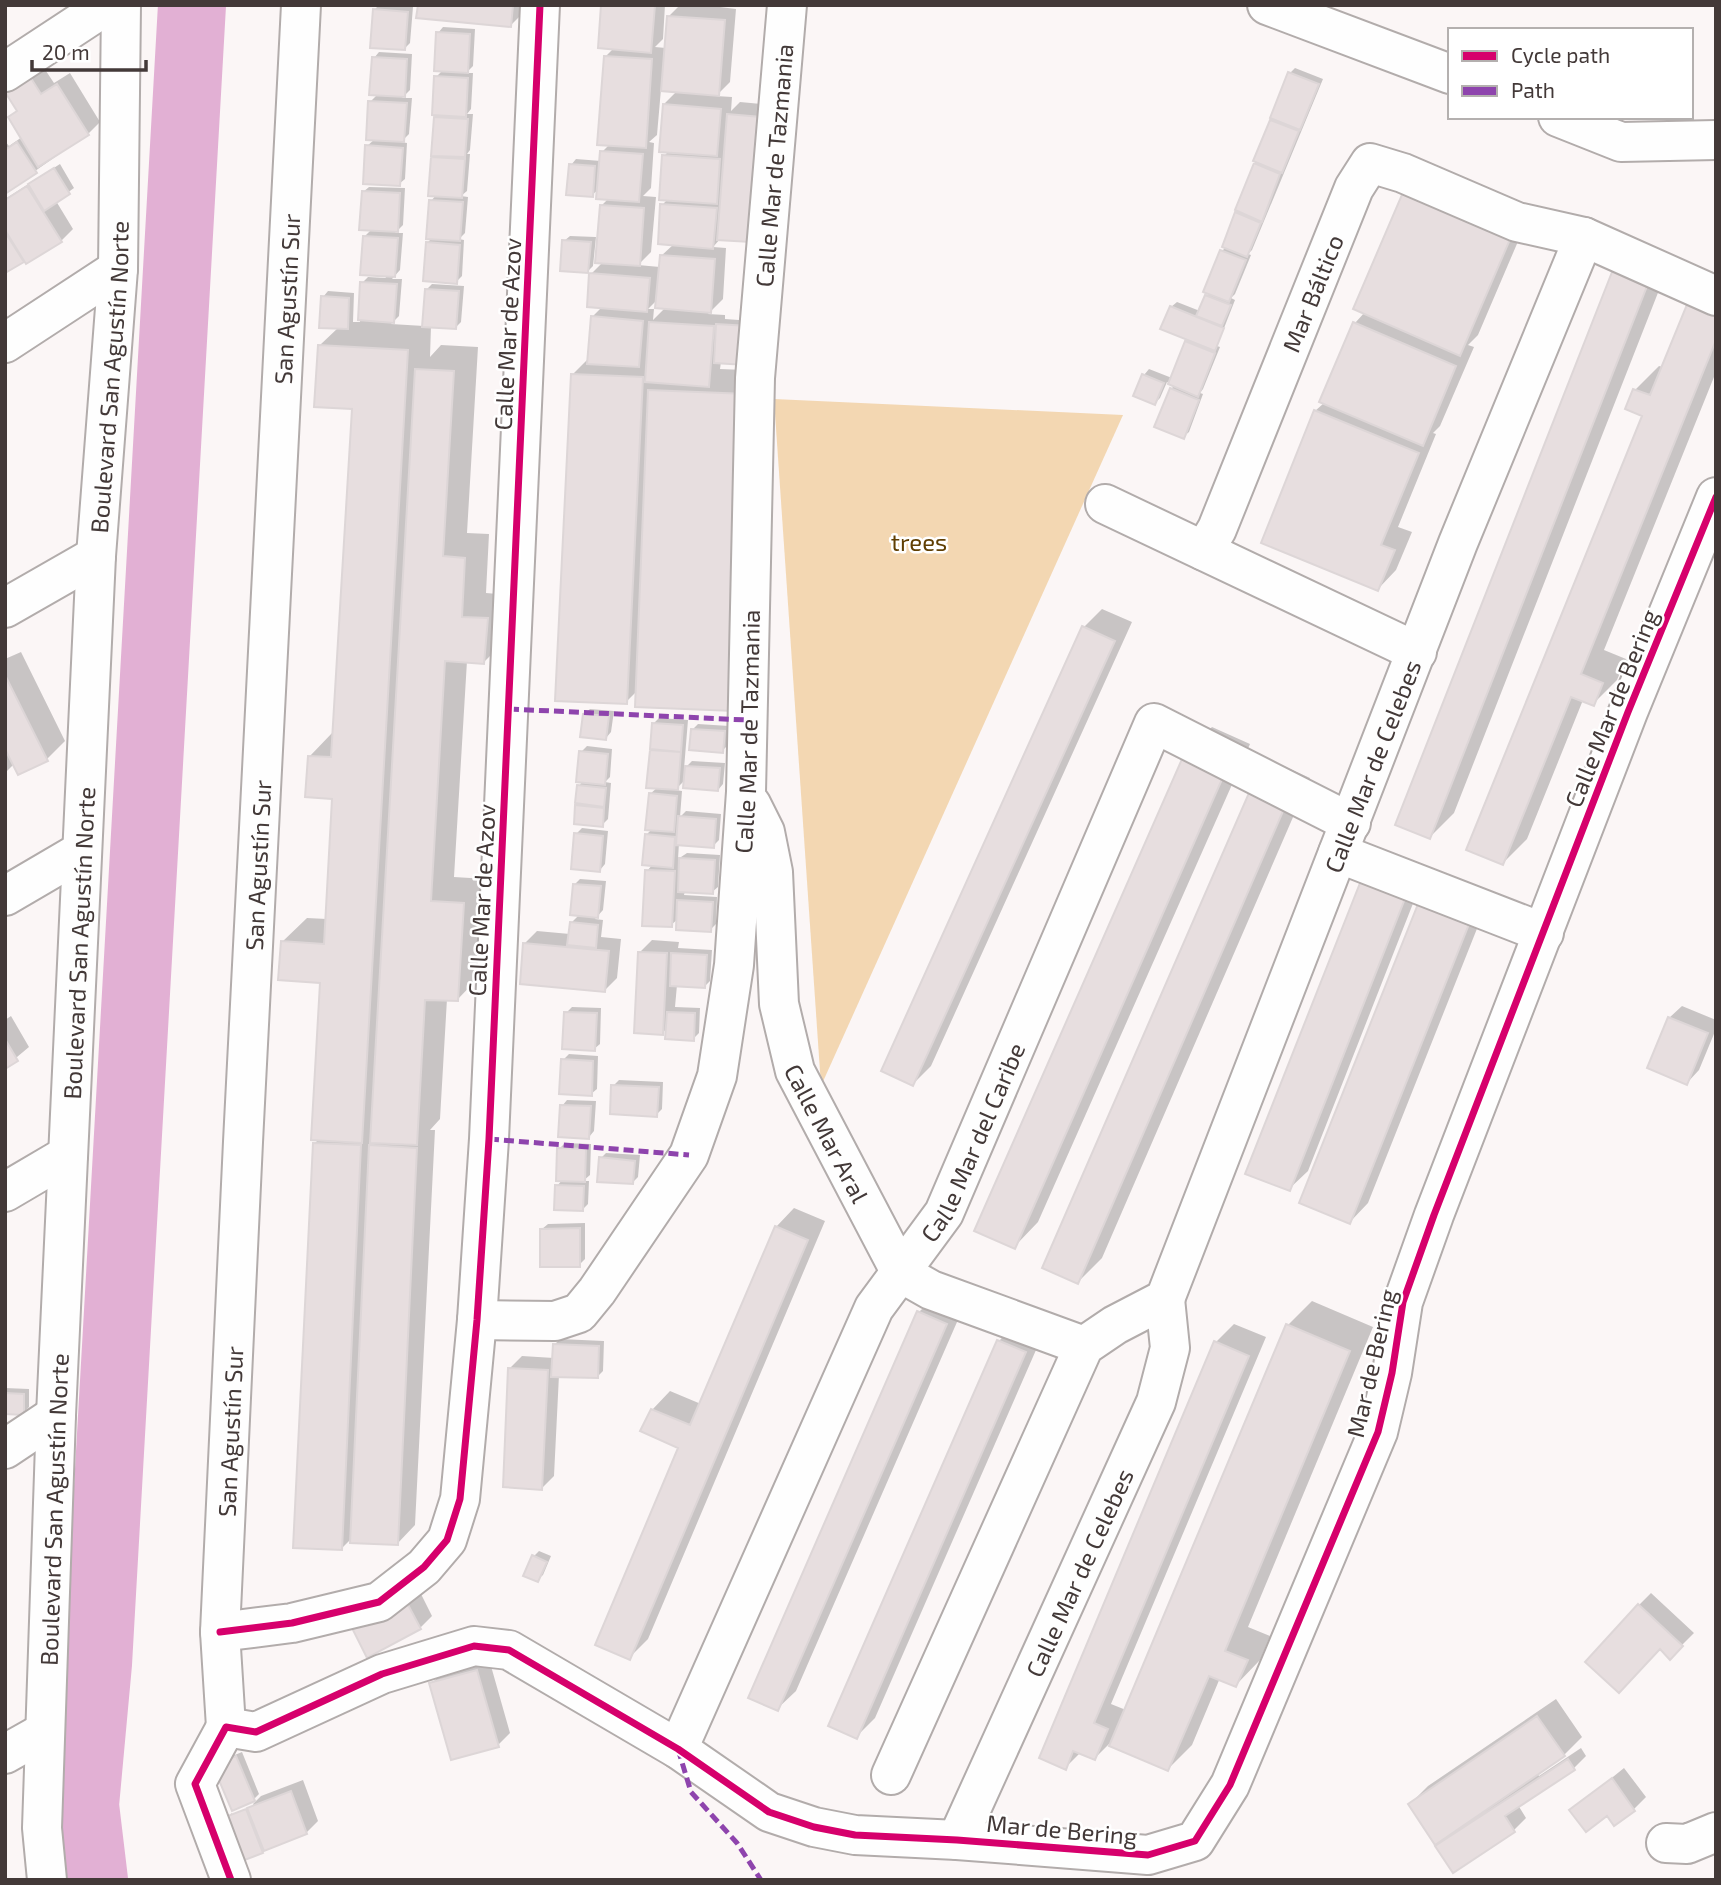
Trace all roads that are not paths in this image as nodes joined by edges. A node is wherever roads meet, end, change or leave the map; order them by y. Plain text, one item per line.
1 (107, 5) edge
2 (121, 5) edge
3 (301, 5) edge
4 (540, 5) edge
5 (786, 5) edge
6 (1267, 5) edge
7 (5, 72) edge
8 (1448, 73) edge
9 (1563, 119) edge
10 (1716, 139) edge
11 (1584, 237) junction
12 (118, 270) junction
13 (1716, 296) edge
14 (5, 343) edge
15 (1716, 497) edge
16 (1105, 504) dead end
17 (1204, 551) junction
18 (96, 556) junction
19 (5, 608) edge
20 (1418, 652) junction
21 (746, 792) junction
22 (1344, 838) junction
23 (82, 851) junction
24 (5, 896) edge
25 (1544, 933) junction
26 (68, 1155) junction
27 (5, 1192) edge
28 (901, 1273) junction
29 (1165, 1298) junction
30 (477, 1320) junction
31 (1084, 1346) junction
32 (56, 1415) junction
33 (5, 1449) edge
34 (220, 1632) junction
35 (226, 1727) junction
36 (44, 1731) junction
37 (678, 1749) junction
38 (5, 1754) edge
39 (891, 1775) dead end
40 (1716, 1832) edge
41 (957, 1840) junction
42 (1666, 1843) dead end
43 (47, 1880) edge
44 (231, 1880) edge

1 - 7 street
2 - 12 street, Boulevard San Agustín Norte
3 - 34 street, San Agustín Sur
4 - 30 street, Calle Mar de Azov
5 - 21 street, Calle Mar de Tazmania
6 - 8 street
9 - 10 street
11 - 13 street, Mar Báltico
11 - 17 street, Mar Báltico
11 - 20 street, Calle Mar de Celebes
12 - 14 street
12 - 18 street, Boulevard San Agustín Norte
15 - 25 street, Calle Mar de Bering
16 - 17 street
17 - 20 street
18 - 19 street
18 - 23 street, Boulevard San Agustín Norte
20 - 22 street, Calle Mar de Celebes
21 - 28 street, Calle Mar Aral
21 - 30 street, Calle Mar de Tazmania
22 - 25 street
22 - 28 street, Calle Mar del Caribe
22 - 29 street, Calle Mar de Celebes
23 - 24 street
23 - 26 street, Boulevard San Agustín Norte
25 - 41 street, Mar de Bering
26 - 27 street
26 - 32 street, Boulevard San Agustín Norte
28 - 31 street
28 - 37 street, Calle Mar del Caribe
29 - 31 street
29 - 41 street, Calle Mar de Celebes
30 - 34 street, Calle Mar de Azov
31 - 39 street
32 - 33 street
32 - 36 street, Boulevard San Agustín Norte
34 - 35 street, San Agustín Sur
35 - 37 street, Mar de Bering
35 - 44 street
36 - 38 street
36 - 43 street, Boulevard San Agustín Norte
37 - 41 street, Mar de Bering
40 - 42 street

